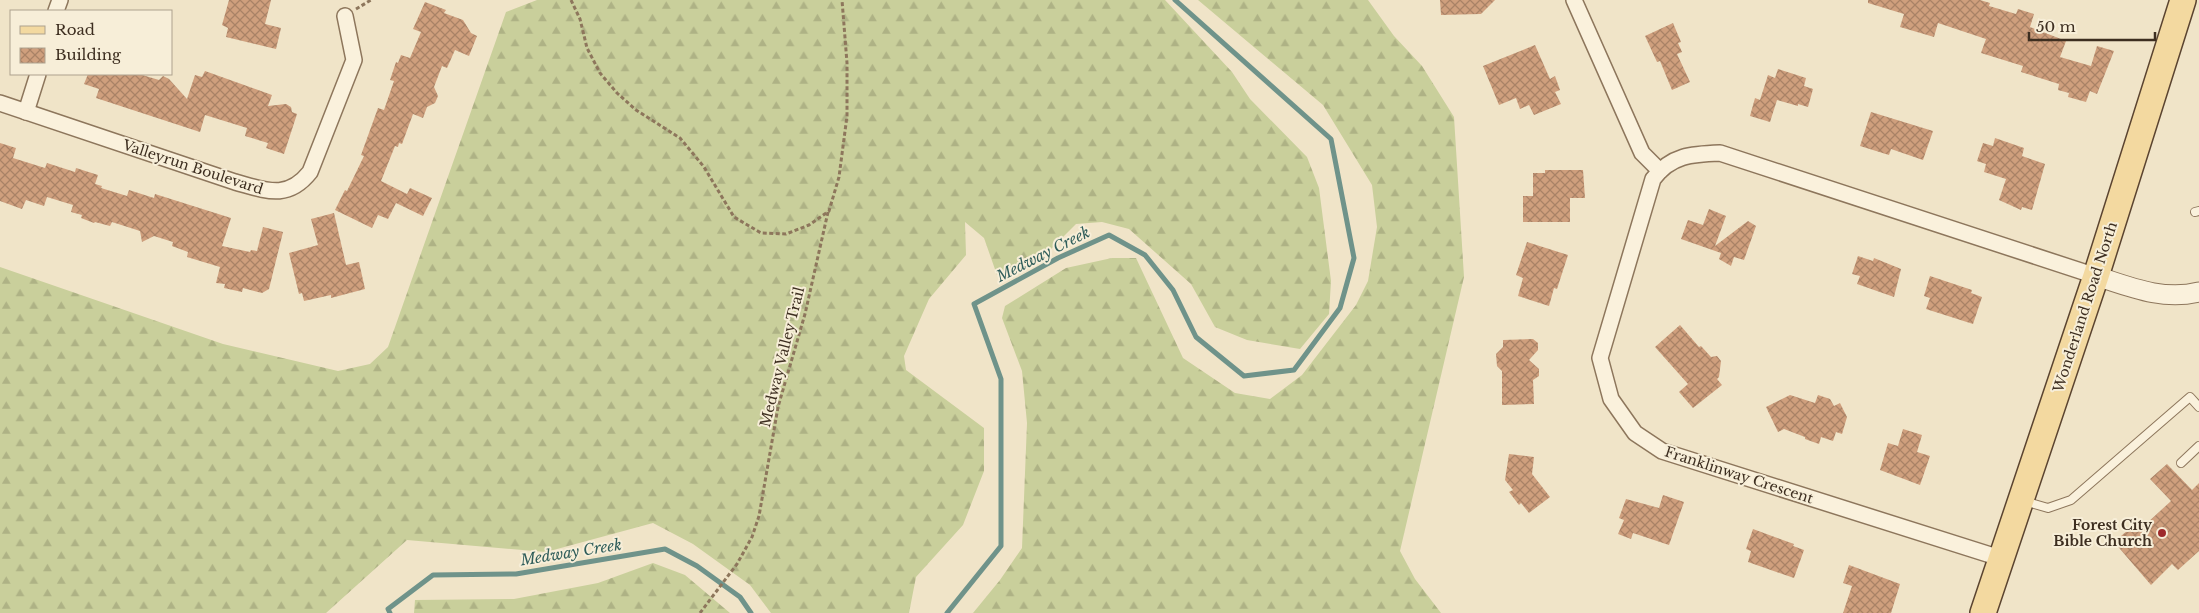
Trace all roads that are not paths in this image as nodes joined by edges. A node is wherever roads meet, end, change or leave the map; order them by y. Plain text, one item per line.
1 (1574, 0) edge
2 (2183, 0) edge
3 (345, 16) dead end
4 (38, 75) edge
5 (0, 103) edge
6 (26, 112) junction
7 (1660, 170) junction
8 (2096, 276) junction
9 (2199, 292) edge
10 (2199, 407) edge
11 (2199, 446) edge
12 (2181, 463) dead end
13 (2020, 500) junction
14 (2000, 558) junction
15 (1983, 613) edge

1 - 7 street
2 - 8 main road, Wonderland Road North
3 - 6 street, Valleyrun Boulevard
4 - 6 street
5 - 6 street, Valleyrun Boulevard
7 - 8 street
7 - 14 street, Franklinway Crescent
8 - 9 street
8 - 13 main road, Wonderland Road North
10 - 13 lane
11 - 12 lane
13 - 14 main road, Wonderland Road North
14 - 15 main road, Wonderland Road North

